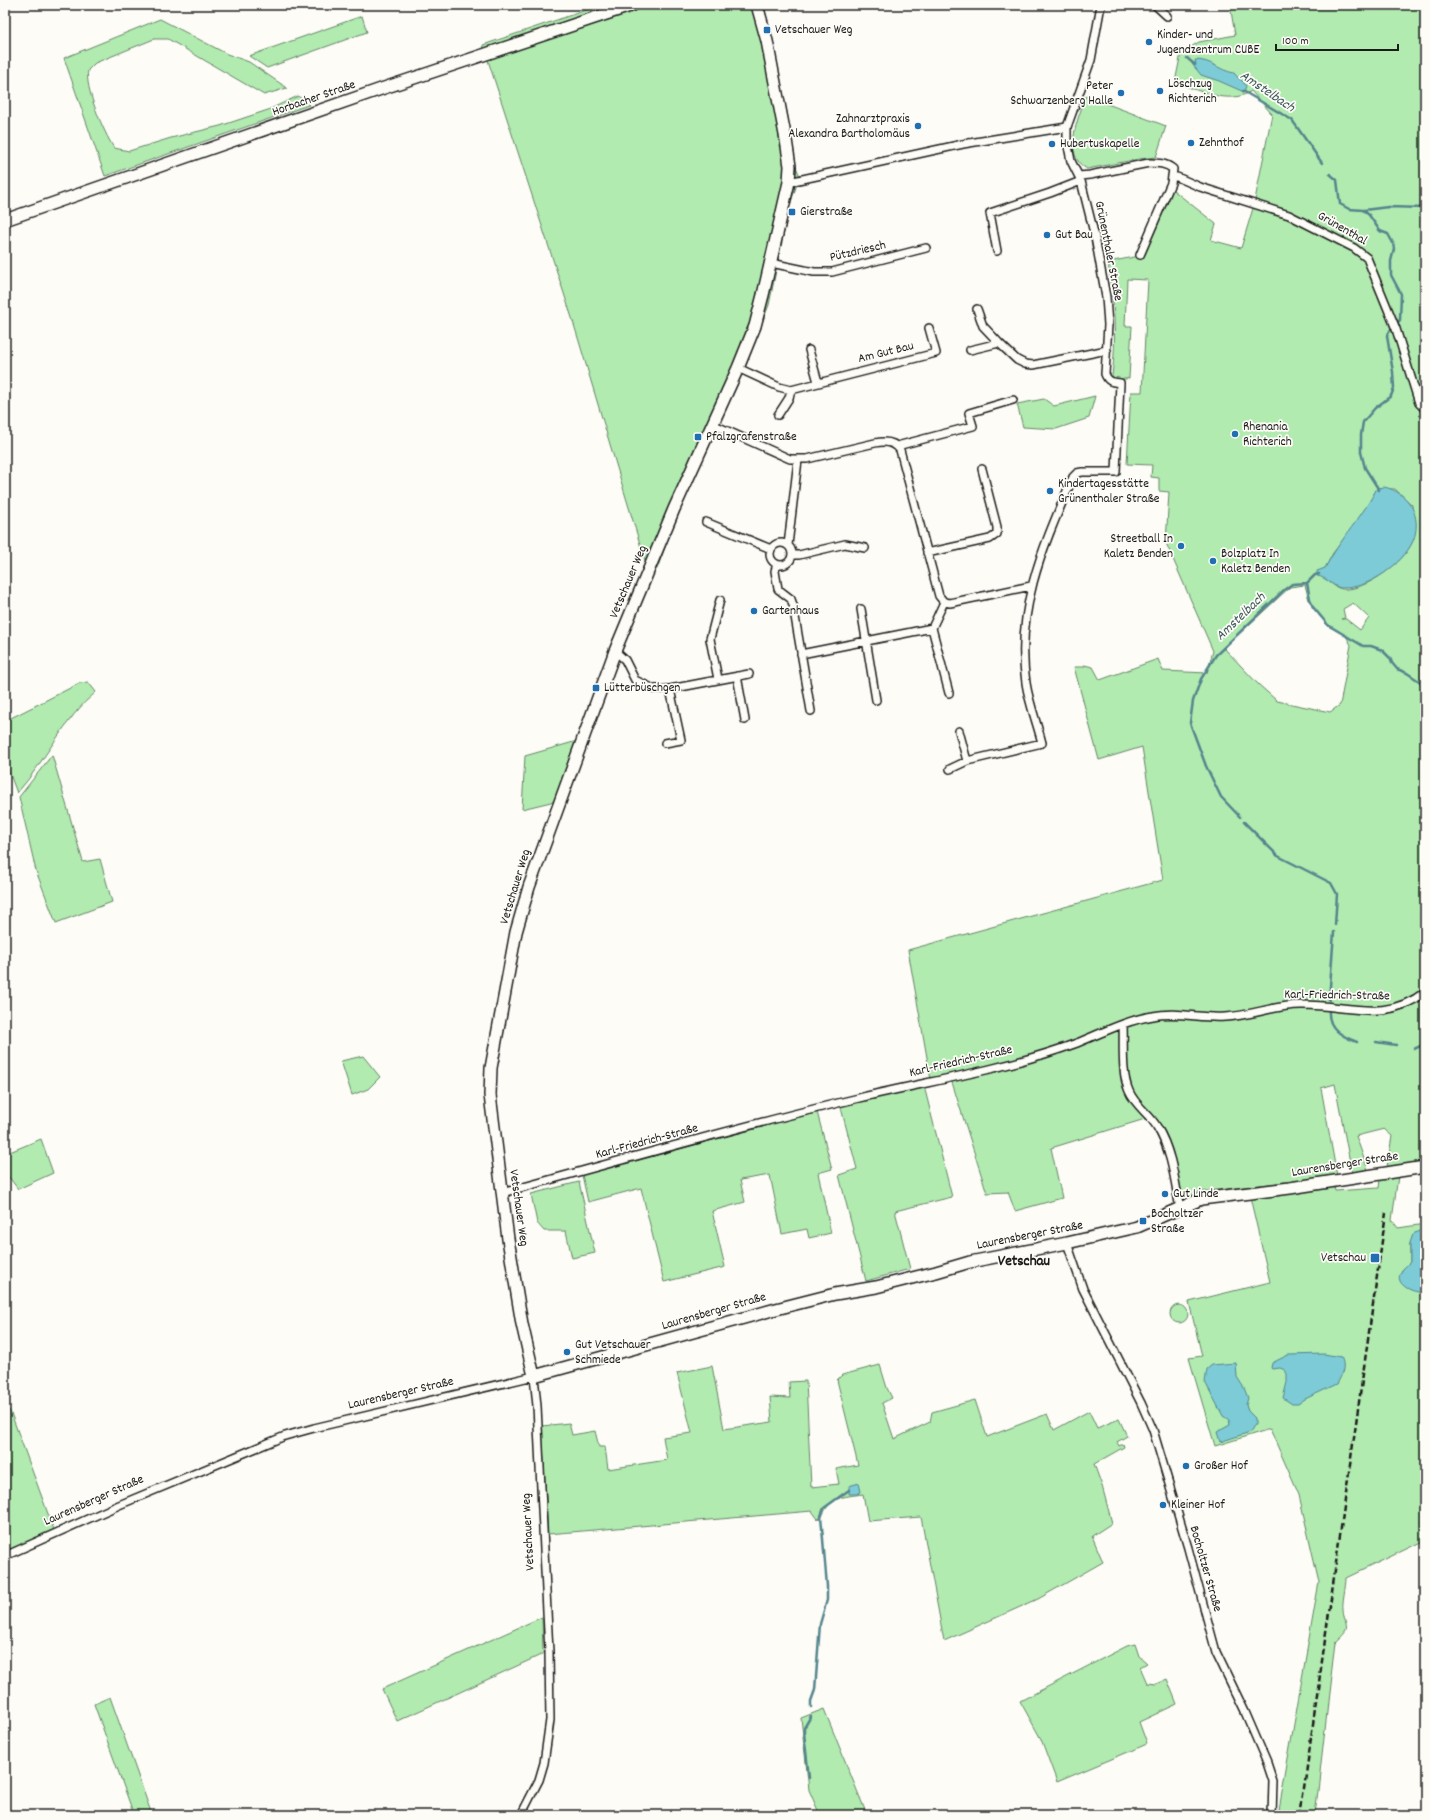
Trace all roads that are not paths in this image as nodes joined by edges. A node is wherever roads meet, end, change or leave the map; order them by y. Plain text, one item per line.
1 (633, 5) edge
2 (757, 5) edge
3 (1101, 5) edge
4 (1155, 5) edge
5 (1167, 16) dead end
6 (1067, 127) junction
7 (1173, 177) junction
8 (1080, 178) junction
9 (788, 182) junction
10 (5, 220) edge
11 (926, 248) dead end
12 (997, 251) dead end
13 (1140, 255) dead end
14 (771, 262) junction
15 (977, 309) dead end
16 (929, 328) dead end
17 (999, 344) junction
18 (809, 350) dead end
19 (970, 350) dead end
20 (1107, 350) junction
21 (738, 368) junction
22 (818, 382) junction
23 (791, 390) junction
24 (1013, 400) dead end
25 (1425, 409) edge
26 (778, 415) dead end
27 (712, 424) junction
28 (897, 446) junction
29 (798, 460) junction
30 (982, 468) dead end
31 (706, 522) dead end
32 (788, 545) junction
33 (865, 548) dead end
34 (771, 549) junction
35 (927, 553) junction
36 (792, 555) junction
37 (777, 564) junction
38 (1031, 586) junction
39 (720, 600) dead end
40 (944, 602) junction
41 (861, 609) dead end
42 (932, 628) junction
43 (867, 642) junction
44 (615, 651) junction
45 (801, 654) junction
46 (749, 674) dead end
47 (736, 676) junction
48 (718, 679) junction
49 (670, 689) junction
50 (949, 693) dead end
51 (876, 700) dead end
52 (811, 711) dead end
53 (745, 720) dead end
54 (959, 731) dead end
55 (666, 743) dead end
56 (967, 761) junction
57 (950, 769) dead end
58 (1425, 992) edge
59 (1123, 1025) junction
60 (1425, 1167) edge
61 (502, 1193) junction
62 (1180, 1209) junction
63 (1067, 1243) junction
64 (534, 1376) junction
65 (5, 1556) edge
66 (521, 1815) edge
67 (1272, 1815) edge

1 - 10 street, Horbacher Straße
2 - 9 street, Vetschauer Weg
3 - 6 street, Grünenthaler Straße
4 - 5 street
6 - 8 street, Grünenthaler Straße
6 - 9 street
7 - 8 street
7 - 13 street
7 - 25 street, Grünenthal
8 - 12 street
8 - 20 street, Grünenthaler Straße
9 - 14 street, Vetschauer Weg
11 - 14 street, Pützdriesch
14 - 21 street, Vetschauer Weg
15 - 17 street
16 - 22 street, Am Gut Bau
17 - 19 street
17 - 20 street
18 - 22 street
20 - 38 street, Grünenthaler Straße
21 - 23 street
21 - 27 street, Vetschauer Weg
22 - 23 street, Am Gut Bau
23 - 26 street
24 - 28 street
27 - 29 street
27 - 44 street, Vetschauer Weg
28 - 29 street
28 - 35 street
29 - 32 street
30 - 35 street
31 - 34 street
32 - 34 street
32 - 36 street
33 - 36 street
34 - 37 street
35 - 40 street
36 - 37 street
37 - 45 street
38 - 40 street
38 - 56 street, Grünenthaler Straße
39 - 48 street
40 - 42 street
41 - 43 street
42 - 43 street
42 - 50 street
43 - 45 street
43 - 51 street
44 - 49 street
44 - 61 street, Vetschauer Weg
45 - 52 street
46 - 47 street
47 - 48 street
47 - 53 street
48 - 49 street
49 - 55 street
54 - 56 street
56 - 57 street, Grünenthaler Straße
58 - 59 street, Karl-Friedrich-Straße
59 - 61 street, Karl-Friedrich-Straße
59 - 62 street
60 - 62 street, Laurensberger Straße
61 - 64 street, Vetschauer Weg
62 - 63 street, Laurensberger Straße
63 - 64 street, Laurensberger Straße
63 - 67 street, Bocholtzer Straße
64 - 65 street, Laurensberger Straße
64 - 66 street, Vetschauer Weg

